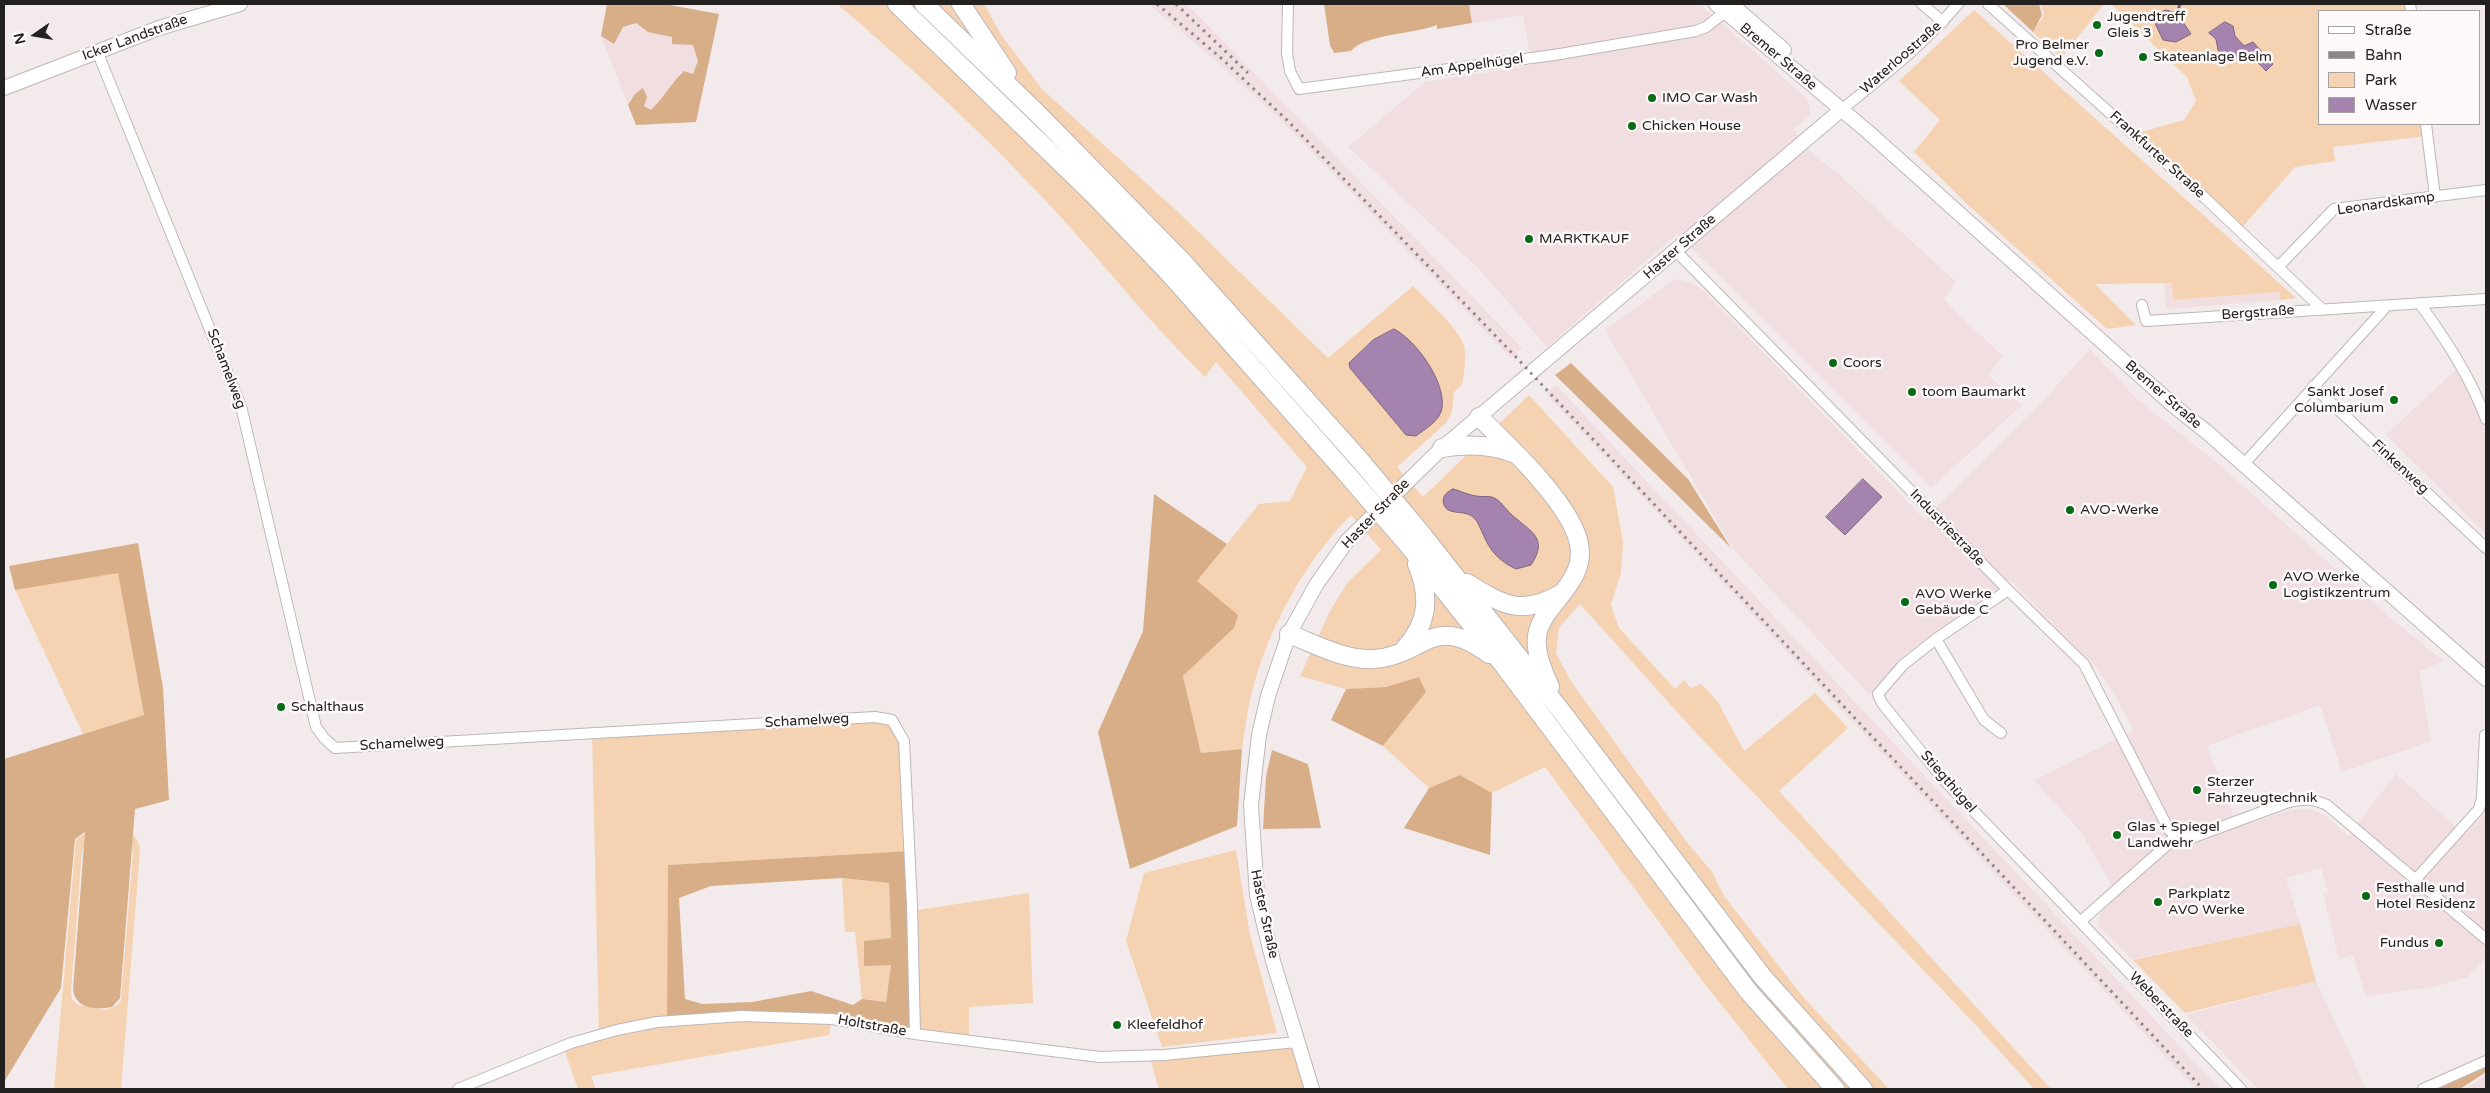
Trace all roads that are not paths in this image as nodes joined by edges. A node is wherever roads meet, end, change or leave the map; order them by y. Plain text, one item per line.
1 (240, 4) edge
2 (897, 4) edge
3 (924, 4) edge
4 (961, 4) edge
5 (1288, 4) edge
6 (1922, 4) edge
7 (1958, 4) edge
8 (1988, 4) edge
9 (1724, 6) edge
10 (1943, 22) junction
11 (97, 51) junction
12 (4, 88) edge
13 (1841, 110) junction
14 (1039, 115) junction
15 (2426, 125) edge
16 (2486, 190) edge
17 (2435, 197) junction
18 (1676, 251) junction
19 (2279, 266) junction
20 (2486, 299) edge
21 (2420, 304) junction
22 (2142, 305) dead end
23 (2386, 307) junction
24 (2322, 309) junction
25 (2313, 386) junction
26 (1479, 417) junction
27 (2486, 419) edge
28 (1442, 448) junction
29 (1514, 453) junction
30 (2243, 465) junction
31 (1415, 540) junction
32 (2486, 548) edge
33 (1455, 575) junction
34 (2008, 590) junction
35 (1565, 591) junction
36 (1290, 634) junction
37 (1936, 639) junction
38 (1402, 650) junction
39 (1505, 667) junction
40 (2486, 679) edge
41 (1562, 712) junction
42 (2001, 733) dead end
43 (2485, 735) dead end
44 (2175, 835) junction
45 (2415, 880) junction
46 (2081, 921) junction
47 (2486, 939) edge
48 (915, 1034) junction
49 (1296, 1042) junction
50 (2486, 1061) edge
51 (458, 1089) edge
52 (1312, 1089) edge
53 (1835, 1089) edge
54 (1863, 1089) edge
55 (2241, 1089) edge
56 (2423, 1089) edge

1 - 11 street, Icker Landstraße
2 - 31 highway, bridge
3 - 14 highway
4 - 14 highway
5 - 9 street, Am Appelhügel
6 - 10 street
7 - 10 street, Waterloostraße
8 - 19 street, Frankfurter Straße
9 - 13 street, Bremer Straße
9 - 13 street, Bremer Straße
10 - 13 street, Waterloostraße
11 - 12 street, Icker Landstraße
11 - 48 street, Schamelweg
13 - 18 street, Haster Straße
13 - 30 street, Bremer Straße
14 - 31 highway, bridge
15 - 17 street
16 - 17 street, Leonardskamp
17 - 19 street, Leonardskamp
18 - 26 street, Haster Straße
18 - 34 street, Industriestraße
19 - 24 street, Frankfurter Straße
20 - 21 street, Bergstraße
21 - 23 street, Bergstraße
21 - 27 street
22 - 24 street, Bergstraße
23 - 24 street, Bergstraße
23 - 25 street
25 - 30 street
25 - 32 street, Finkenweg
26 - 28 street, Haster Straße
26 - 29 highway
28 - 29 highway
28 - 36 street, Haster Straße
29 - 35 highway
30 - 40 street, Bremer Straße
31 - 33 highway
31 - 38 highway
31 - 39 highway
33 - 35 highway
33 - 41 highway
34 - 37 street, Stiegthügel
34 - 44 street, Industriestraße
35 - 41 highway
36 - 38 highway
36 - 49 street, Haster Straße
37 - 42 street
37 - 46 street, Stiegthügel
38 - 39 highway
39 - 53 highway
41 - 54 highway
43 - 45 street
44 - 45 street
44 - 46 street
45 - 47 street
46 - 55 street, Weberstraße
48 - 49 street, Holtstraße
48 - 51 street, Holtstraße
49 - 52 street, Haster Straße
50 - 56 street

